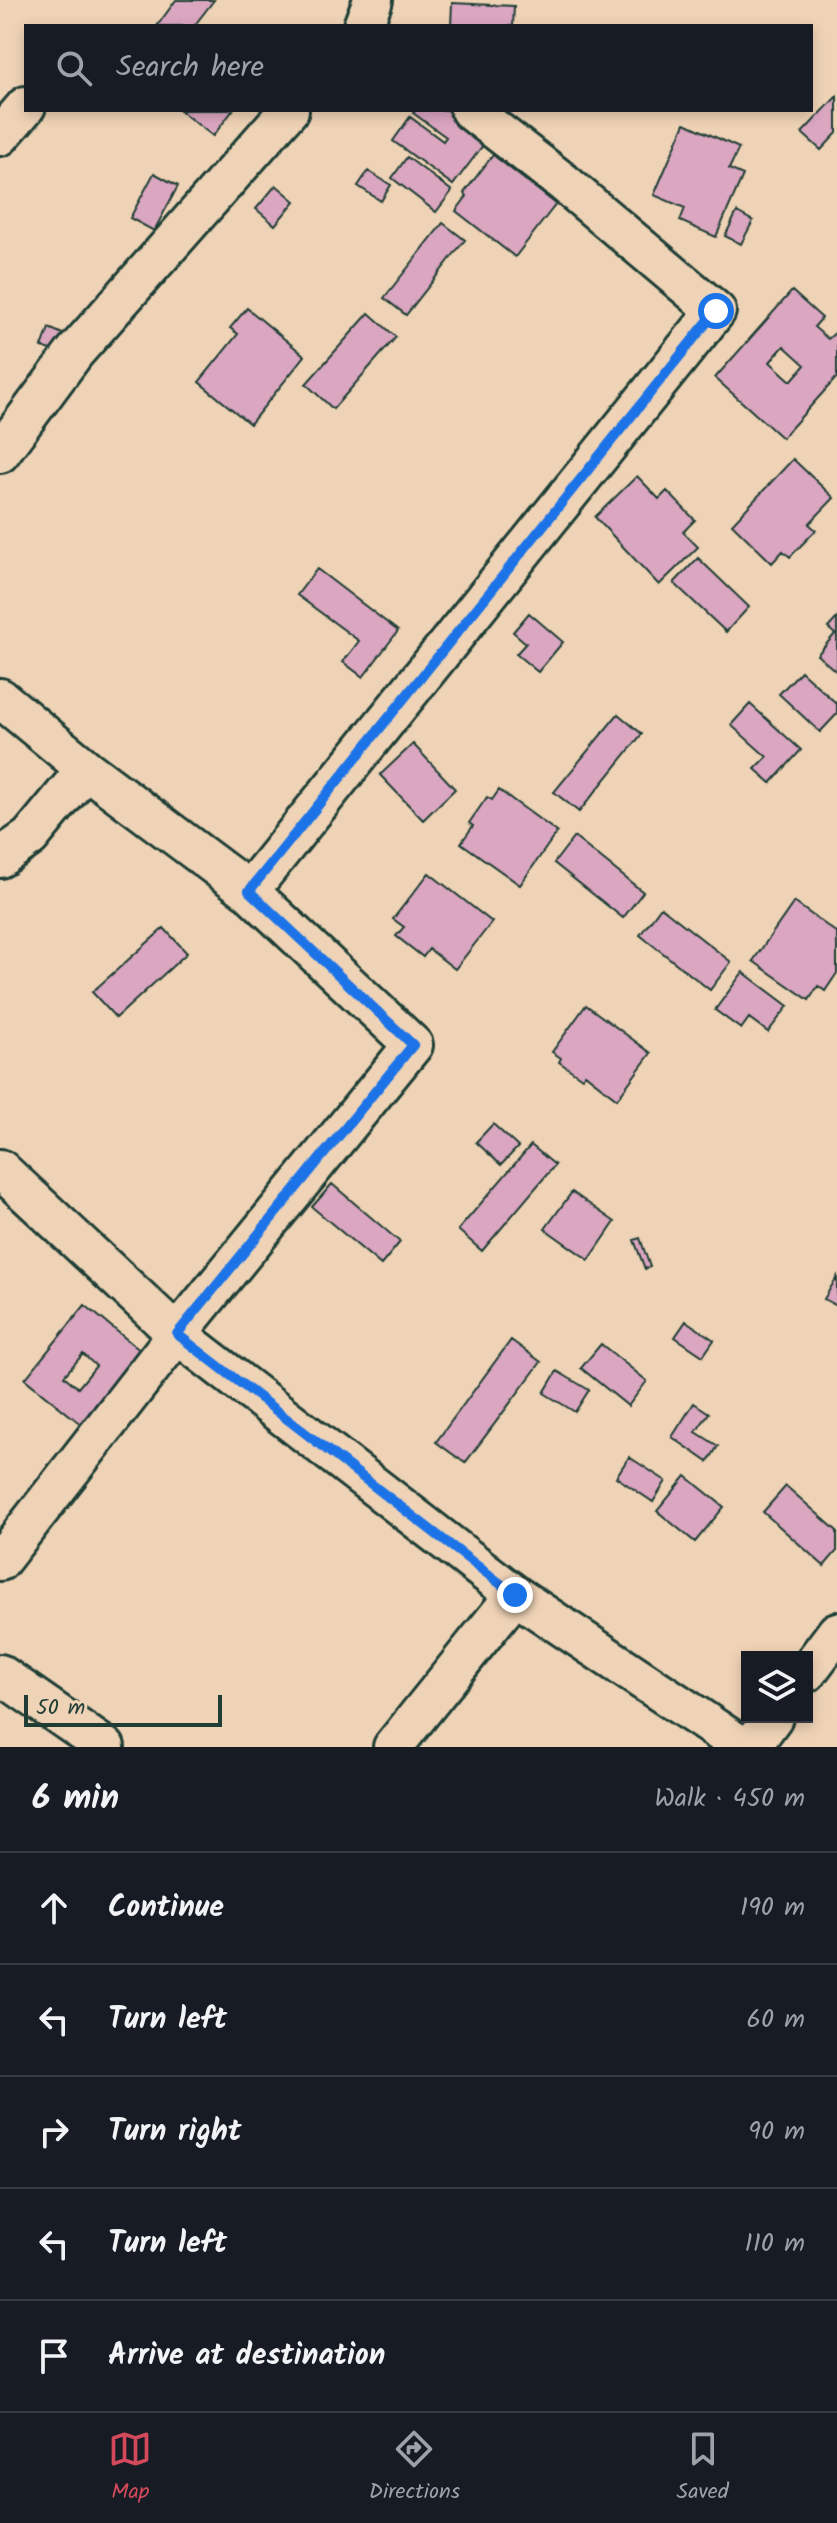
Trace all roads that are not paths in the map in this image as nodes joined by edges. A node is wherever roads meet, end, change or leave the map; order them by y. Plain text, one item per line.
1 (373, 0) edge
2 (364, 24) edge
3 (24, 108) edge
4 (287, 112) edge
5 (473, 112) edge
6 (0, 136) edge
7 (0, 453) edge
8 (0, 698) edge
9 (86, 769) junction
10 (0, 858) edge
11 (249, 891) junction
12 (0, 1169) edge
13 (177, 1334) junction
14 (0, 1561) edge
15 (515, 1595) junction
16 (837, 1632) edge
17 (813, 1664) edge
18 (0, 1674) edge
19 (769, 1723) edge
20 (105, 1747) edge
21 (393, 1747) edge
22 (743, 1747) edge
23 (751, 1747) edge

1 - 2 street
3 - 6 street
4 - 7 street
5 - 11 street
8 - 9 street
9 - 10 street
9 - 11 street
11 - 13 street
12 - 13 street
13 - 14 street
13 - 15 street
15 - 21 street
15 - 22 street
16 - 17 street
18 - 20 street
19 - 23 street

